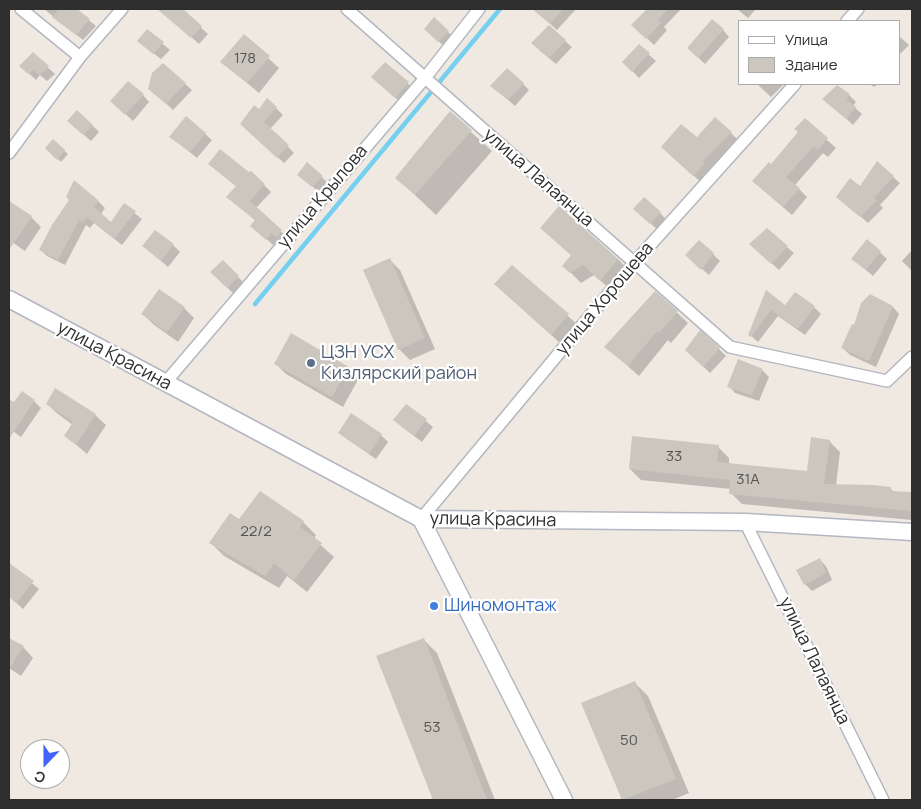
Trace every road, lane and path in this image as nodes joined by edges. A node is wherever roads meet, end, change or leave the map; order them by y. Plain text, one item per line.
1 (21, 9) edge
2 (122, 9) edge
3 (347, 9) edge
4 (479, 9) edge
5 (858, 9) edge
6 (848, 20) edge
7 (80, 57) junction
8 (425, 78) junction
9 (794, 85) edge
10 (9, 153) edge
11 (634, 263) junction
12 (9, 299) edge
13 (912, 357) edge
14 (165, 383) junction
15 (421, 519) junction
16 (745, 522) junction
17 (912, 532) edge
18 (564, 800) edge
19 (883, 800) edge

1 - 7 street
2 - 7 street
3 - 8 street, улица Лалаянца
4 - 8 street, улица Крылова
5 - 6 street
7 - 10 street
8 - 11 street, улица Лалаянца
8 - 14 street, улица Крылова
9 - 11 street, улица Хорошева
11 - 13 street, улица Лалаянца
11 - 15 street, улица Хорошева
12 - 14 street, улица Красина
14 - 15 street, улица Красина
15 - 16 street, улица Красина
15 - 18 street
16 - 17 street, улица Красина
16 - 19 street, улица Лалаянца

